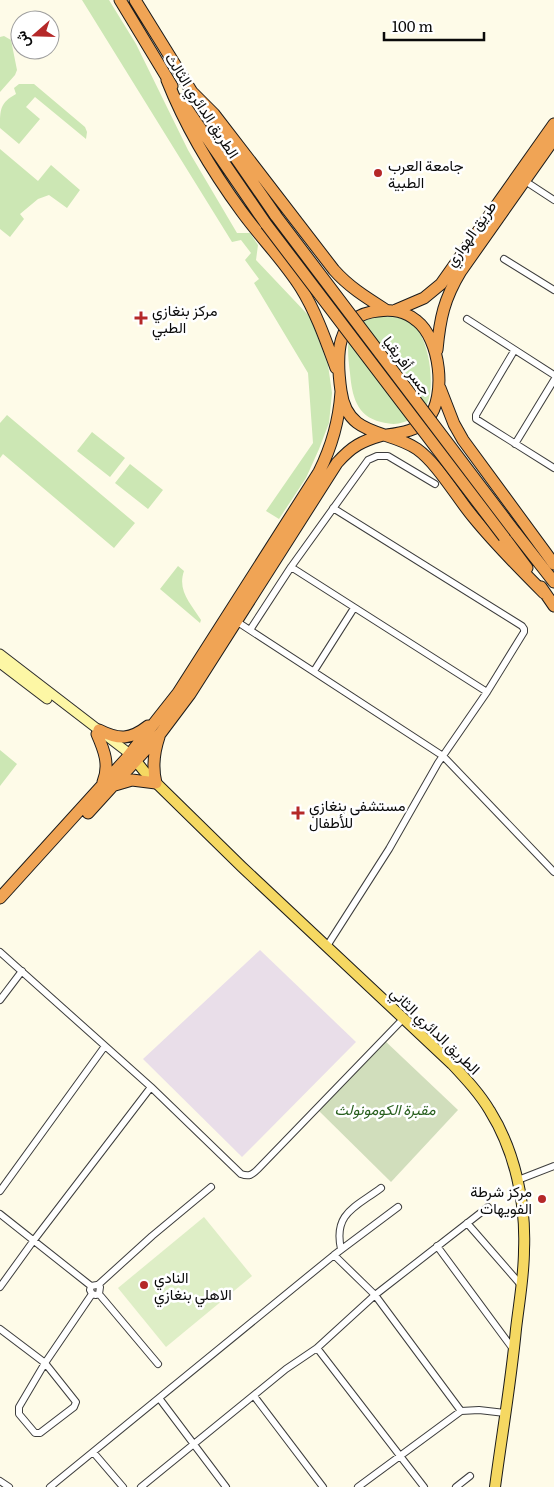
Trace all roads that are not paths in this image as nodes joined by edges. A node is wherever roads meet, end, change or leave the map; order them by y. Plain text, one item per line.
1 (120, 0) edge
2 (135, 0) edge
3 (168, 80) junction
4 (191, 91) junction
5 (554, 124) edge
6 (554, 140) edge
7 (524, 181) junction
8 (554, 200) edge
9 (276, 216) joint
10 (266, 224) joint
11 (504, 259) dead end
12 (554, 290) edge
13 (391, 310) junction
14 (467, 319) dead end
15 (514, 351) junction
16 (436, 354) junction
17 (554, 375) edge
18 (340, 377) junction
19 (554, 380) edge
20 (438, 383) junction
21 (341, 392) junction
22 (385, 435) junction
23 (515, 444) junction
24 (554, 468) edge
25 (435, 484) dead end
26 (333, 508) junction
27 (554, 564) edge
28 (291, 567) junction
29 (554, 582) edge
30 (544, 593) junction
31 (554, 606) edge
32 (354, 608) junction
33 (236, 621) junction
34 (250, 630) junction
35 (0, 654) edge
36 (0, 662) edge
37 (314, 671) junction
38 (487, 692) junction
39 (159, 718) junction
40 (98, 732) junction
41 (160, 734) junction
42 (443, 756) junction
43 (131, 759) junction
44 (156, 783) junction
45 (106, 787) junction
46 (554, 872) edge
47 (0, 898) edge
48 (0, 908) edge
49 (327, 946) junction
50 (0, 952) edge
51 (22, 971) junction
52 (0, 1000) edge
53 (403, 1019) junction
54 (105, 1046) junction
55 (152, 1087) junction
56 (554, 1166) edge
57 (518, 1180) junction
58 (212, 1187) dead end
59 (381, 1188) dead end
60 (0, 1191) edge
61 (398, 1207) dead end
62 (488, 1207) dead end
63 (0, 1214) edge
64 (467, 1223) junction
65 (34, 1240) junction
66 (437, 1246) junction
67 (341, 1249) junction
68 (334, 1255) junction
69 (521, 1285) junction
70 (91, 1286) junction
71 (98, 1286) junction
72 (0, 1287) edge
73 (96, 1294) junction
74 (375, 1295) junction
75 (0, 1329) edge
76 (317, 1348) junction
77 (514, 1350) junction
78 (45, 1363) junction
79 (158, 1364) dead end
80 (254, 1396) junction
81 (159, 1398) junction
82 (461, 1411) junction
83 (505, 1413) junction
84 (194, 1444) junction
85 (93, 1452) junction
86 (400, 1455) junction
87 (470, 1476) dead end
88 (1, 1482) edge
89 (9, 1487) edge
90 (50, 1487) edge
91 (123, 1487) edge
92 (141, 1487) edge
93 (226, 1487) edge
94 (323, 1487) edge
95 (358, 1487) edge
96 (424, 1487) edge
97 (456, 1487) edge
98 (495, 1487) edge

1 - 3 highway, الطريق الدائري الثالث
2 - 4 highway, الطريق الدائري الثالث
3 - 10 highway, الطريق الدائري الثالث
3 - 18 highway
4 - 9 highway, الطريق الدائري الثالث
4 - 13 highway
5 - 13 highway, طريق الهواري
6 - 7 highway, طريق الهواري
7 - 8 street
7 - 16 highway, طريق الهواري
9 - 29 highway, جسر أفريقيا, bridge
10 - 30 highway, جسر أفريقيا, bridge
11 - 12 street
13 - 16 highway
13 - 18 highway
14 - 15 street
15 - 17 street
15 - 23 street
16 - 20 highway
18 - 21 highway
19 - 23 street
20 - 22 highway
20 - 27 highway
21 - 22 highway
21 - 39 highway
22 - 30 highway
22 - 33 highway
23 - 24 street
25 - 26 street
26 - 28 street
26 - 38 street
28 - 32 street
28 - 34 street
30 - 31 highway
32 - 37 street
32 - 38 street
33 - 34 street
33 - 41 highway
34 - 37 street
35 - 40 main road
36 - 40 main road
37 - 42 street
38 - 42 street
39 - 40 highway
39 - 43 highway
40 - 43 main road
40 - 45 highway
41 - 43 highway
41 - 44 highway
42 - 46 street
42 - 49 street
43 - 44 main road, الطريق الدائري الثاني
43 - 45 highway
44 - 45 highway
44 - 49 main road, الطريق الدائري الثاني
45 - 47 highway
45 - 48 highway
49 - 53 main road, الطريق الدائري الثاني
50 - 51 street
51 - 52 street
51 - 54 street
53 - 55 street
53 - 57 main road, الطريق الدائري الثاني
54 - 55 street
54 - 60 street
55 - 65 street
56 - 57 street
57 - 69 main road, الطريق الدائري الثاني
58 - 71 street
59 - 67 street
61 - 67 street
62 - 64 street
63 - 65 street
64 - 66 street
64 - 69 street
65 - 70 street
65 - 72 street
66 - 74 street
66 - 77 street
67 - 68 street
68 - 74 street
68 - 81 street
69 - 77 main road, الطريق الدائري الثاني
70 - 71 street
70 - 73 street
71 - 73 street
73 - 78 street
73 - 79 street
74 - 76 street
74 - 82 street
75 - 78 street
76 - 80 street
76 - 86 street
77 - 83 main road, الطريق الدائري الثاني
78 - 78 street
80 - 84 street
80 - 94 street
81 - 84 street
81 - 85 street
82 - 83 street
82 - 86 street
83 - 98 main road, الطريق الدائري الثاني
84 - 92 street
84 - 93 street
85 - 90 street
85 - 91 street
86 - 95 street
86 - 96 street
87 - 97 street
88 - 89 street

